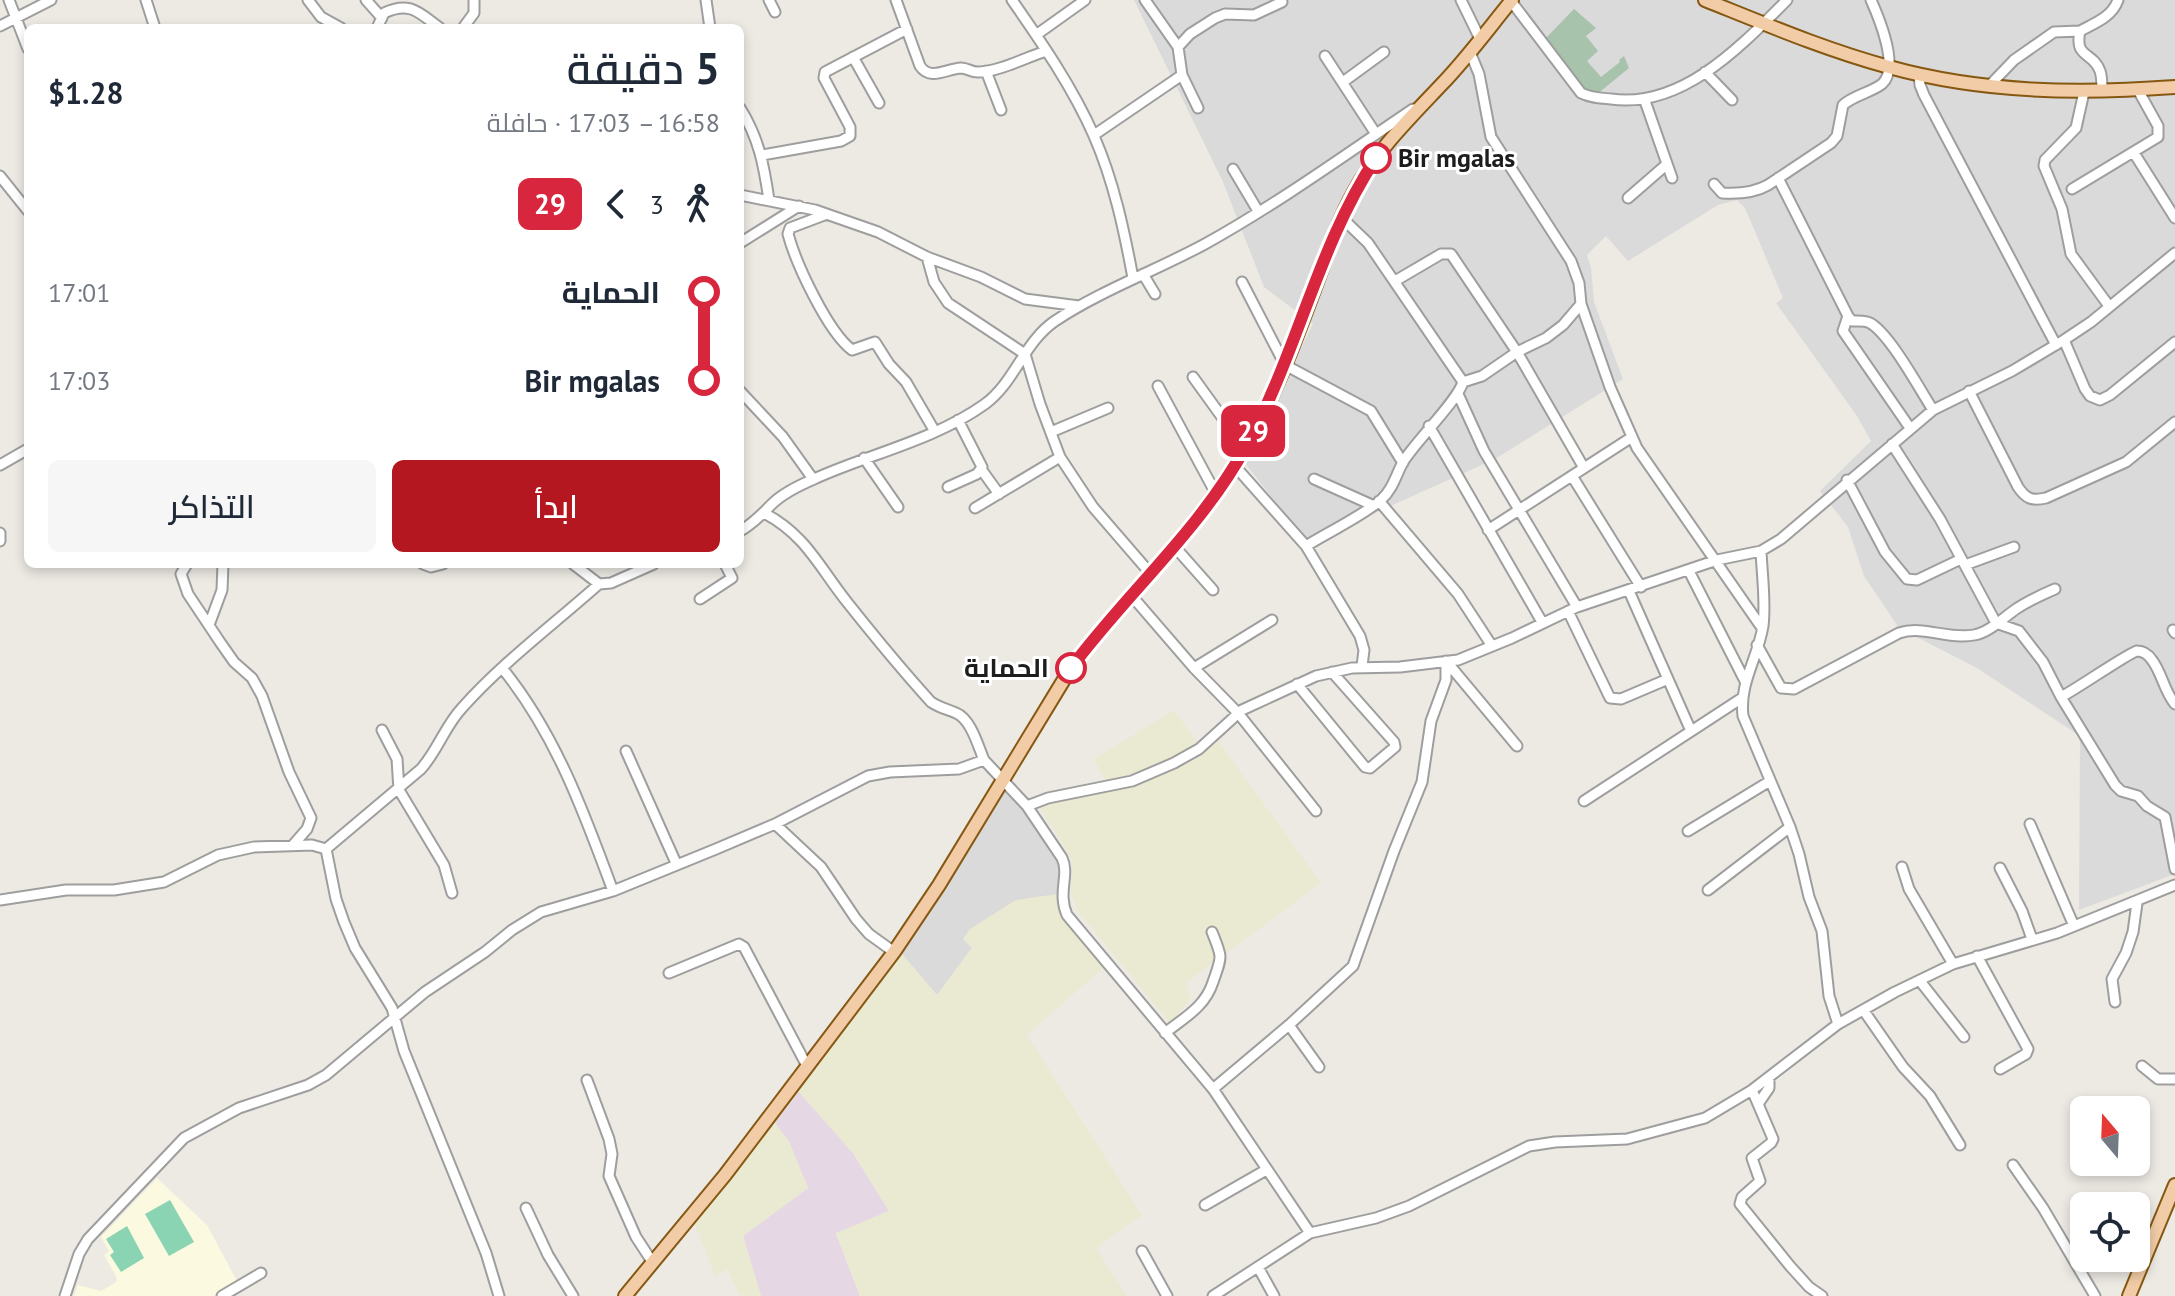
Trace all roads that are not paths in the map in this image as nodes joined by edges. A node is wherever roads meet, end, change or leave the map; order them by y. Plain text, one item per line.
1 (9, 0) edge
2 (51, 0) edge
3 (146, 0) edge
4 (308, 0) edge
5 (366, 0) edge
6 (474, 0) edge
7 (706, 0) edge
8 (769, 0) edge
9 (896, 0) edge
10 (1012, 0) edge
11 (1085, 0) edge
12 (1145, 0) edge
13 (1461, 0) edge
14 (1512, 0) edge
15 (1705, 0) edge
16 (1787, 0) edge
17 (1871, 0) edge
18 (2118, 0) edge
19 (1282, 2) edge
20 (775, 12) dead end
21 (16, 18) junction
22 (380, 23) edge
23 (154, 24) edge
24 (334, 24) edge
25 (436, 24) edge
26 (466, 24) edge
27 (709, 24) edge
28 (1764, 24) junction
29 (0, 26) edge
30 (907, 29) junction
31 (2080, 31) junction
32 (1036, 35) junction
33 (24, 39) edge
34 (1480, 39) junction
35 (1178, 47) junction
36 (1046, 51) junction
37 (1384, 52) dead end
38 (1470, 52) junction
39 (1325, 56) dead end
40 (853, 57) junction
41 (1889, 67) junction
42 (986, 71) junction
43 (1705, 72) junction
44 (1919, 74) junction
45 (1182, 75) junction
46 (1343, 82) junction
47 (1989, 86) junction
48 (2175, 87) edge
49 (2138, 90) junction
50 (2102, 91) junction
51 (2084, 92) junction
52 (1732, 100) dead end
53 (1645, 101) junction
54 (879, 103) dead end
55 (1423, 103) junction
56 (1198, 108) dead end
57 (1001, 110) dead end
58 (744, 115) edge
59 (1376, 134) junction
60 (1094, 135) junction
61 (2134, 153) junction
62 (762, 155) junction
63 (1666, 165) junction
64 (1233, 169) dead end
65 (0, 176) edge
66 (1672, 178) dead end
67 (1778, 178) junction
68 (1714, 184) dead end
69 (2072, 189) dead end
70 (744, 196) edge
71 (1628, 198) dead end
72 (769, 200) junction
73 (24, 206) edge
74 (799, 206) junction
75 (1258, 211) junction
76 (827, 214) junction
77 (1341, 217) junction
78 (2175, 218) edge
79 (744, 241) edge
80 (2175, 253) edge
81 (927, 257) junction
82 (1138, 276) junction
83 (1395, 281) junction
84 (1242, 282) dead end
85 (1155, 294) dead end
86 (1581, 304) junction
87 (1079, 306) junction
88 (2109, 306) junction
89 (1848, 316) junction
90 (2175, 342) edge
91 (2060, 343) junction
92 (1517, 352) junction
93 (1025, 354) junction
94 (1285, 365) junction
95 (1193, 377) dead end
96 (1463, 382) junction
97 (1158, 386) dead end
98 (1969, 391) junction
99 (1458, 394) junction
100 (744, 395) edge
101 (1108, 408) dead end
102 (1933, 410) junction
103 (958, 420) junction
104 (2175, 422) edge
105 (1429, 426) junction
106 (1910, 428) junction
107 (934, 430) junction
108 (1051, 432) junction
109 (1632, 437) junction
110 (1892, 444) junction
111 (1245, 449) junction
112 (24, 451) edge
113 (1060, 457) junction
114 (864, 458) junction
115 (1403, 463) junction
116 (0, 465) edge
117 (1234, 465) junction
118 (1584, 468) junction
119 (981, 469) junction
120 (1572, 476) junction
121 (813, 479) junction
122 (1314, 479) dead end
123 (1847, 480) junction
124 (948, 487) dead end
125 (1215, 492) junction
126 (999, 494) junction
127 (1376, 503) junction
128 (898, 507) dead end
129 (975, 508) dead end
130 (1520, 511) junction
131 (764, 513) junction
132 (744, 528) edge
133 (1488, 530) junction
134 (0, 533) edge
135 (0, 541) edge
136 (1174, 546) junction
137 (1306, 546) junction
138 (2014, 547) dead end
139 (1761, 551) junction
140 (1717, 560) junction
141 (1963, 562) junction
142 (184, 568) edge
143 (223, 568) edge
144 (578, 568) edge
145 (645, 568) edge
146 (727, 568) edge
147 (1689, 571) junction
148 (1150, 573) junction
149 (599, 584) junction
150 (1641, 587) junction
151 (2055, 589) dead end
152 (1213, 590) dead end
153 (1629, 591) junction
154 (1131, 595) junction
155 (700, 599) dead end
156 (1573, 609) junction
157 (1272, 620) dead end
158 (1542, 622) junction
159 (1996, 623) junction
160 (209, 625) junction
161 (1762, 628) junction
162 (1757, 645) junction
163 (1492, 646) junction
164 (1446, 661) junction
165 (1362, 666) junction
166 (502, 668) junction
167 (1194, 668) junction
168 (1332, 672) junction
169 (1668, 679) junction
170 (1745, 681) junction
171 (1297, 684) junction
172 (2061, 697) junction
173 (1742, 698) junction
174 (2175, 704) edge
175 (1238, 713) junction
176 (382, 730) dead end
177 (1691, 731) junction
178 (1517, 746) dead end
179 (626, 751) dead end
180 (984, 760) junction
181 (1003, 777) junction
182 (1770, 781) junction
183 (399, 790) junction
184 (1584, 801) dead end
185 (1027, 806) junction
186 (1316, 811) dead end
187 (775, 824) junction
188 (2030, 824) dead end
189 (1790, 827) junction
190 (1688, 831) dead end
191 (293, 845) junction
192 (326, 849) junction
193 (676, 863) junction
194 (1902, 867) dead end
195 (2000, 868) dead end
196 (2175, 869) edge
197 (2175, 885) edge
198 (1708, 890) dead end
199 (613, 891) junction
200 (452, 893) dead end
201 (0, 900) edge
202 (2137, 903) junction
203 (2074, 926) junction
204 (1212, 932) dead end
205 (2032, 939) junction
206 (894, 952) junction
207 (1977, 956) junction
208 (1953, 964) junction
209 (669, 973) dead end
210 (1920, 981) junction
211 (2115, 1002) dead end
212 (1864, 1011) junction
213 (395, 1016) junction
214 (1838, 1024) junction
215 (1289, 1025) junction
216 (1165, 1033) junction
217 (1964, 1037) dead end
218 (807, 1066) junction
219 (2142, 1066) dead end
220 (1319, 1067) dead end
221 (2000, 1069) dead end
222 (1769, 1077) junction
223 (2175, 1079) edge
224 (587, 1080) dead end
225 (1213, 1089) junction
226 (1752, 1090) junction
227 (1758, 1104) junction
228 (1960, 1145) dead end
229 (2013, 1165) dead end
230 (1266, 1170) junction
231 (2175, 1185) edge
232 (1205, 1205) dead end
233 (526, 1208) dead end
234 (1310, 1233) junction
235 (1142, 1251) dead end
236 (653, 1263) junction
237 (1258, 1267) junction
238 (261, 1273) dead end
239 (65, 1296) edge
240 (222, 1296) edge
241 (499, 1296) edge
242 (573, 1296) edge
243 (625, 1296) edge
244 (1167, 1296) edge
245 (1213, 1296) edge
246 (1274, 1296) edge
247 (1822, 1296) edge
248 (2095, 1296) edge
249 (2129, 1296) edge

1 - 21 street
2 - 21 street
3 - 23 street
4 - 24 street
5 - 22 street
6 - 26 street
7 - 27 street
8 - 20 street
9 - 30 street
10 - 32 street
11 - 32 street
12 - 35 street
13 - 34 street
14 - 34 main road
14 - 53 street
15 - 28 main road
16 - 28 street
17 - 41 street
18 - 31 street
19 - 35 street
21 - 29 street
21 - 33 street
22 - 25 street
28 - 41 main road
28 - 43 street
30 - 40 street
30 - 42 street
31 - 47 street
31 - 50 street
32 - 36 street
34 - 38 main road
35 - 45 street
36 - 42 street
36 - 60 street
37 - 46 street
38 - 55 main road
38 - 86 street
39 - 46 street
40 - 54 street
40 - 62 street
41 - 44 main road
41 - 67 street
42 - 57 street
43 - 52 street
43 - 53 street
44 - 47 main road
44 - 91 street
45 - 56 street
45 - 60 street
46 - 59 street
47 - 51 main road
48 - 49 main road
49 - 50 main road
49 - 61 street
50 - 51 main road
51 - 88 street
53 - 63 street
55 - 59 street
55 - 77 main road
58 - 62 street
59 - 75 street
60 - 82 street
61 - 69 street
61 - 78 street
62 - 72 street
63 - 66 street
63 - 71 street
64 - 75 street
65 - 73 street
67 - 68 street
67 - 89 street
70 - 72 street
72 - 74 street
74 - 76 street
74 - 79 street
75 - 82 street
76 - 81 street
76 - 107 street
77 - 83 street
77 - 94 main road
80 - 88 street
81 - 87 street
81 - 93 street
82 - 85 street
82 - 87 street
83 - 92 street
83 - 96 street
84 - 94 street
86 - 92 street
86 - 109 street
87 - 93 street
88 - 91 street
89 - 102 street
89 - 106 street
90 - 91 street
91 - 98 street
92 - 96 street
92 - 118 street
93 - 103 street
93 - 108 street
94 - 111 main road
94 - 115 street
95 - 111 street
96 - 99 street
97 - 125 street
98 - 102 street
98 - 104 street
99 - 105 street
99 - 130 street
100 - 121 street
101 - 108 street
102 - 106 street
103 - 107 street
103 - 119 street
105 - 115 street
105 - 133 street
106 - 110 street
107 - 114 street
108 - 113 street
109 - 118 street
109 - 140 street
110 - 123 street
110 - 141 street
111 - 117 main road
112 - 116 street
113 - 126 street
113 - 148 street
114 - 121 street
114 - 128 street
115 - 127 street
117 - 125 main road
117 - 137 street
118 - 120 street
119 - 124 street
119 - 126 street
120 - 130 street
120 - 150 street
121 - 131 street
122 - 127 street
123 - 139 street
123 - 141 street
125 - 136 main road
126 - 129 street
127 - 137 street
127 - 163 street
130 - 133 street
130 - 156 street
131 - 132 street
131 - 180 street
133 - 158 street
134 - 135 street
136 - 148 main road
136 - 152 street
137 - 165 street
138 - 141 street
139 - 140 street
139 - 161 street
140 - 147 street
140 - 161 street
141 - 159 street
142 - 160 street
143 - 160 street
144 - 149 street
145 - 149 street
146 - 155 street
147 - 150 street
147 - 170 street
148 - 154 main road
149 - 166 street
150 - 153 street
151 - 159 street
153 - 156 street
153 - 169 street
154 - 167 street
154 - 181 main road
156 - 158 street
156 - 169 street
157 - 167 street
158 - 163 street
159 - 162 street
159 - 172 street
160 - 191 street
161 - 162 street
162 - 170 street
163 - 164 street
164 - 165 street
164 - 178 street
164 - 215 street
165 - 168 street
166 - 183 street
166 - 199 street
167 - 175 street
168 - 171 street
168 - 171 street
169 - 177 street
170 - 173 street
171 - 175 street
172 - 174 street
172 - 196 street
173 - 177 street
173 - 182 street
175 - 185 street
175 - 186 street
176 - 183 street
177 - 184 street
179 - 193 street
180 - 181 street
180 - 187 street
181 - 185 street
181 - 206 main road
182 - 189 street
182 - 190 street
183 - 192 street
183 - 200 street
185 - 216 street
187 - 193 street
187 - 206 street
188 - 203 street
189 - 198 street
189 - 214 street
191 - 192 street
191 - 201 street
192 - 213 street
193 - 199 street
194 - 208 street
195 - 205 street
197 - 202 street
199 - 213 street
202 - 203 street
202 - 211 street
203 - 205 street
204 - 216 street
205 - 207 street
206 - 218 main road
207 - 208 street
207 - 221 street
208 - 210 street
209 - 218 street
210 - 212 street
210 - 217 street
212 - 214 street
212 - 228 street
213 - 239 street
213 - 241 street
214 - 222 street
215 - 220 street
215 - 225 street
216 - 225 street
218 - 236 main road
219 - 223 street
222 - 226 street
222 - 227 street
224 - 236 street
225 - 230 street
226 - 227 street
226 - 234 street
227 - 247 street
229 - 248 street
230 - 232 street
230 - 234 street
231 - 249 main road
233 - 242 street
234 - 237 street
235 - 244 street
236 - 243 main road
237 - 245 street
237 - 246 street
238 - 240 street

